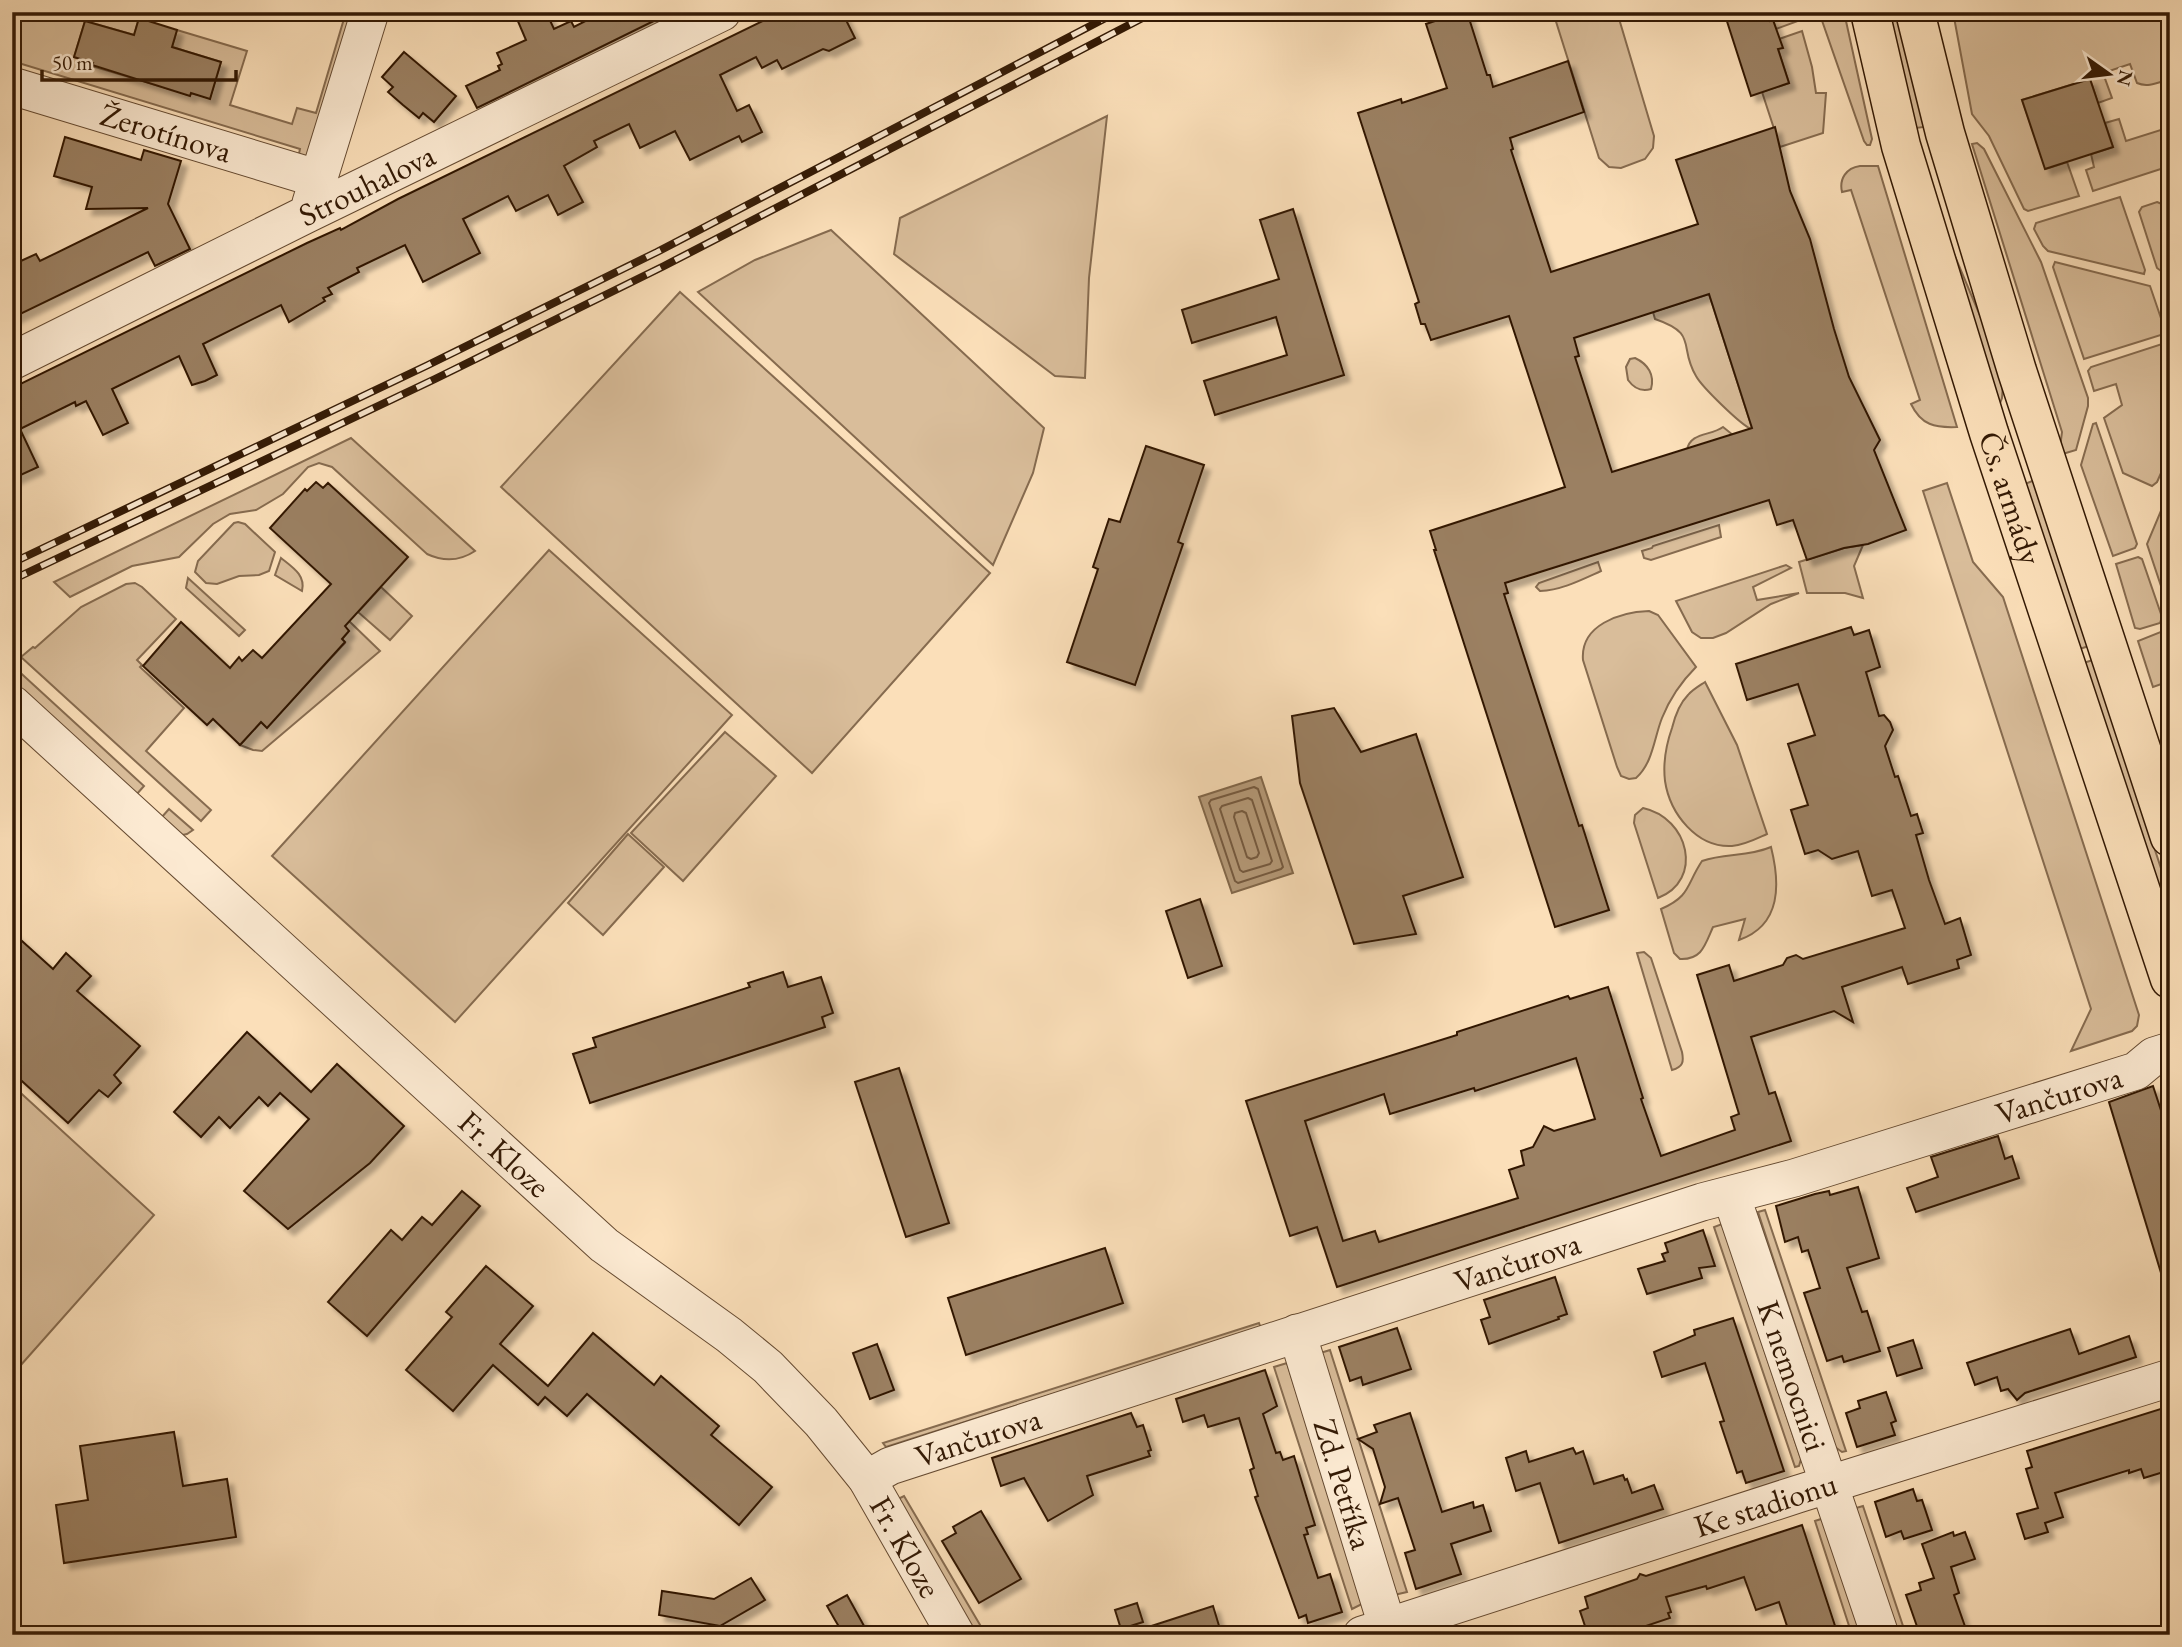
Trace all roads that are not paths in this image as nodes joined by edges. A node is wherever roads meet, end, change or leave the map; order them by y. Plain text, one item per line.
1 (370, 12) edge
2 (722, 12) edge
3 (1870, 12) edge
4 (1915, 12) edge
5 (12, 86) edge
6 (319, 179) junction
7 (307, 214) junction
8 (12, 360) edge
9 (12, 704) edge
10 (2170, 837) edge
11 (2170, 979) edge
12 (2170, 1051) edge
13 (1731, 1195) junction
14 (1297, 1333) junction
15 (2170, 1378) edge
16 (867, 1479) junction
17 (1828, 1485) junction
18 (1380, 1632) edge
19 (956, 1635) edge
20 (1880, 1635) edge

1 - 6 street
2 - 7 street, Strouhalova
3 - 11 main road, Čs. armády
4 - 10 main road, Čs. armády
5 - 6 street, Žerotínova
6 - 7 street
7 - 8 street, Strouhalova
9 - 16 street, Fr. Kloze
12 - 13 street, Vančurova
13 - 14 street, Vančurova
13 - 17 street, K nemocnici
14 - 16 street, Vančurova
14 - 18 street, Zd. Petříka
15 - 17 street, Ke stadionu
16 - 19 street, Fr. Kloze
17 - 18 street, Ke stadionu
17 - 20 street, K nemocnici

